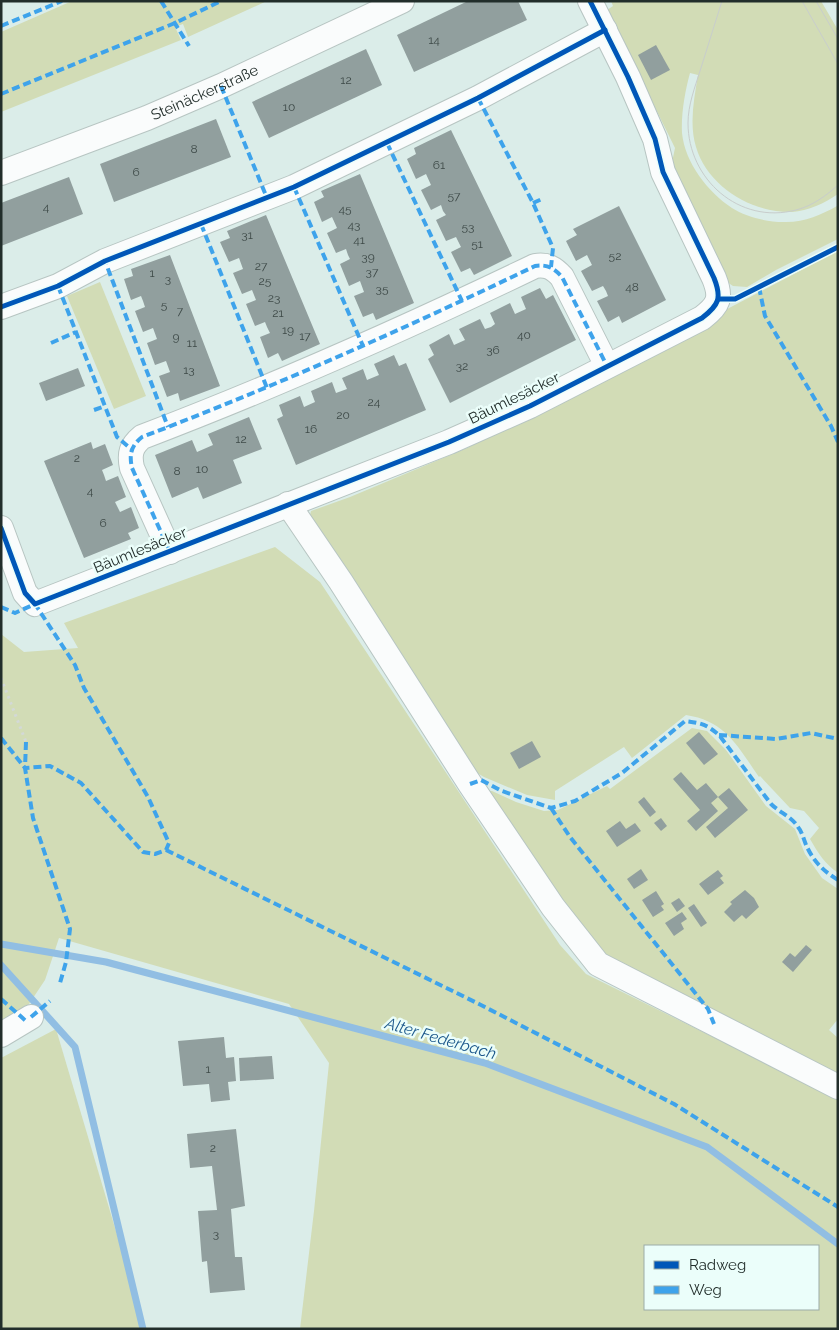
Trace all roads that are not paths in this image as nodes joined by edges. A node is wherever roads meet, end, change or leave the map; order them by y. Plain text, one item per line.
1 (402, 1) edge
2 (590, 1) edge
3 (605, 30) junction
4 (1, 173) edge
5 (1, 307) edge
6 (607, 366) junction
7 (288, 504) junction
8 (1, 528) edge
9 (170, 552) junction
10 (31, 1016) dead end
11 (1, 1035) edge
12 (838, 1087) edge

1 - 4 street, Steinäckerstraße
2 - 3 street, Bäumlesäcker
3 - 5 street
3 - 6 street, Bäumlesäcker
6 - 7 street, Bäumlesäcker
6 - 9 street, Bäumlesäcker
7 - 9 street, Bäumlesäcker
7 - 12 street
8 - 9 street, Bäumlesäcker
10 - 11 street

